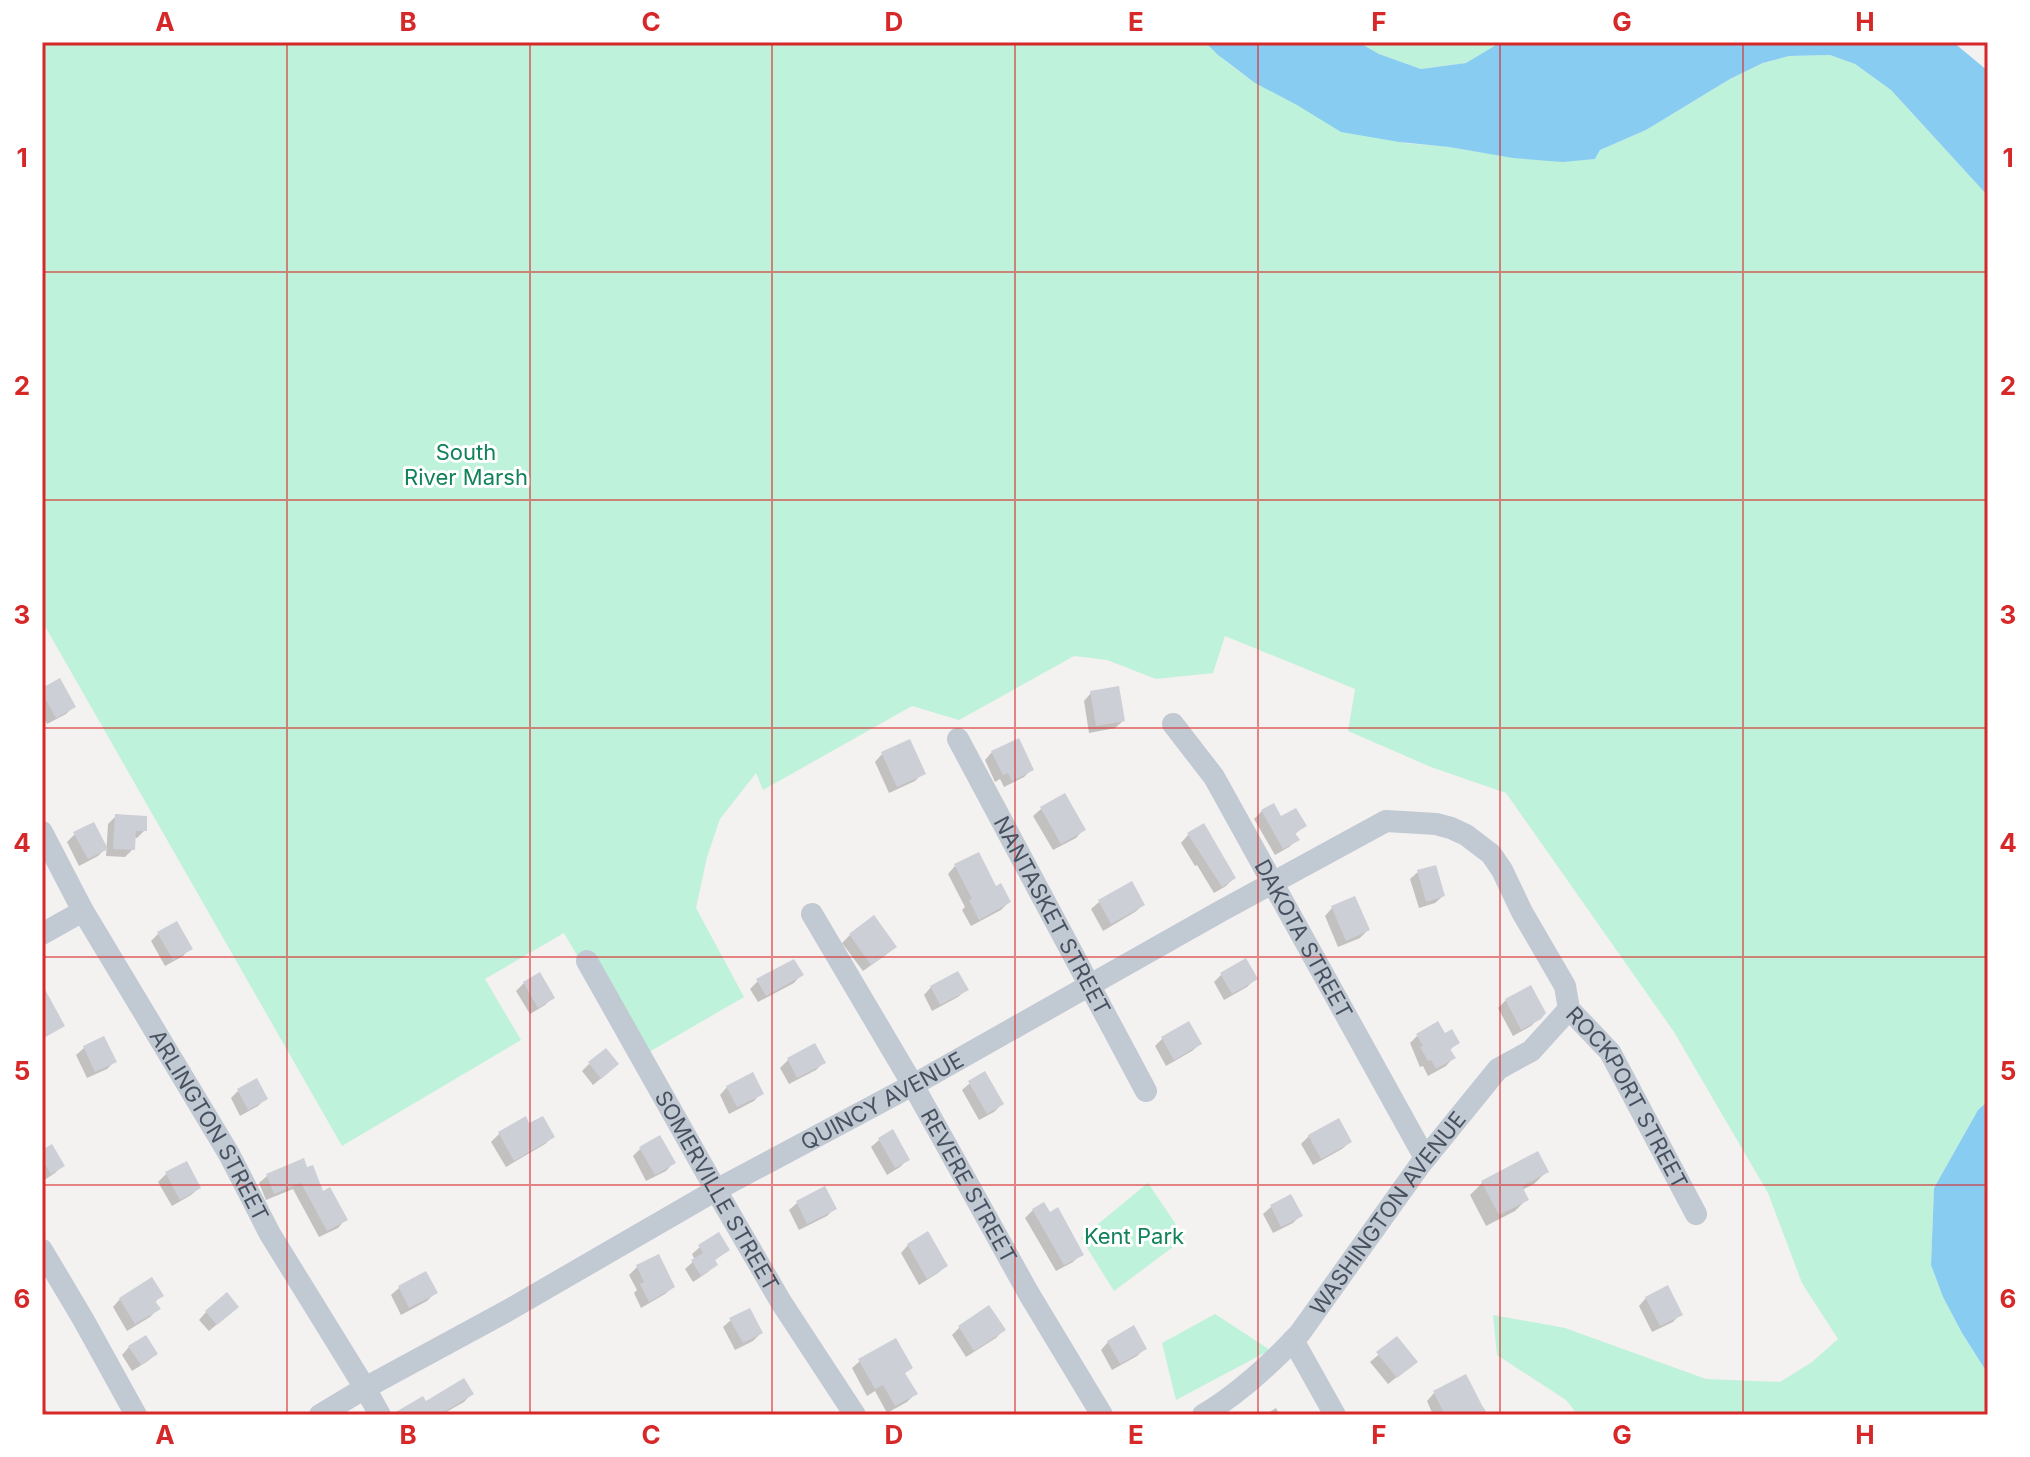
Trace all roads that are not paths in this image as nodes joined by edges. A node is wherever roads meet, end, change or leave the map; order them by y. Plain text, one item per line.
1 (1173, 724) dead end
2 (958, 739) dead end
3 (1452, 828) joint
4 (42, 832) edge
5 (1274, 883) junction
6 (83, 911) junction
7 (812, 914) dead end
8 (42, 934) edge
9 (587, 961) dead end
10 (1090, 985) junction
11 (1569, 1009) junction
12 (913, 1085) junction
13 (1146, 1091) dead end
14 (1425, 1158) junction
15 (716, 1190) junction
16 (1696, 1214) dead end
17 (42, 1250) edge
18 (1293, 1340) junction
19 (365, 1388) junction
20 (136, 1415) edge
21 (320, 1415) edge
22 (380, 1415) edge
23 (855, 1415) edge
24 (1102, 1415) edge
25 (1203, 1415) edge
26 (1335, 1415) edge

1 - 5 street, DAKOTA STREET
2 - 10 street, NANTASKET STREET
3 - 5 street, QUINCY AVENUE
3 - 11 street, ROCKPORT STREET
4 - 6 street, ARLINGTON STREET
5 - 10 street, QUINCY AVENUE
5 - 14 street, DAKOTA STREET
6 - 8 street
6 - 19 street, ARLINGTON STREET
7 - 12 street, REVERE STREET
9 - 15 street, SOMERVILLE STREET
10 - 12 street, QUINCY AVENUE
10 - 13 street, NANTASKET STREET
11 - 14 street, WASHINGTON AVENUE
11 - 16 street, ROCKPORT STREET
12 - 15 street, QUINCY AVENUE
12 - 24 street, REVERE STREET
14 - 18 street, WASHINGTON AVENUE
15 - 19 street, QUINCY AVENUE
15 - 23 street, SOMERVILLE STREET
17 - 20 street
18 - 25 street, WASHINGTON AVENUE
18 - 26 street
19 - 21 street, QUINCY AVENUE
19 - 22 street, ARLINGTON STREET

